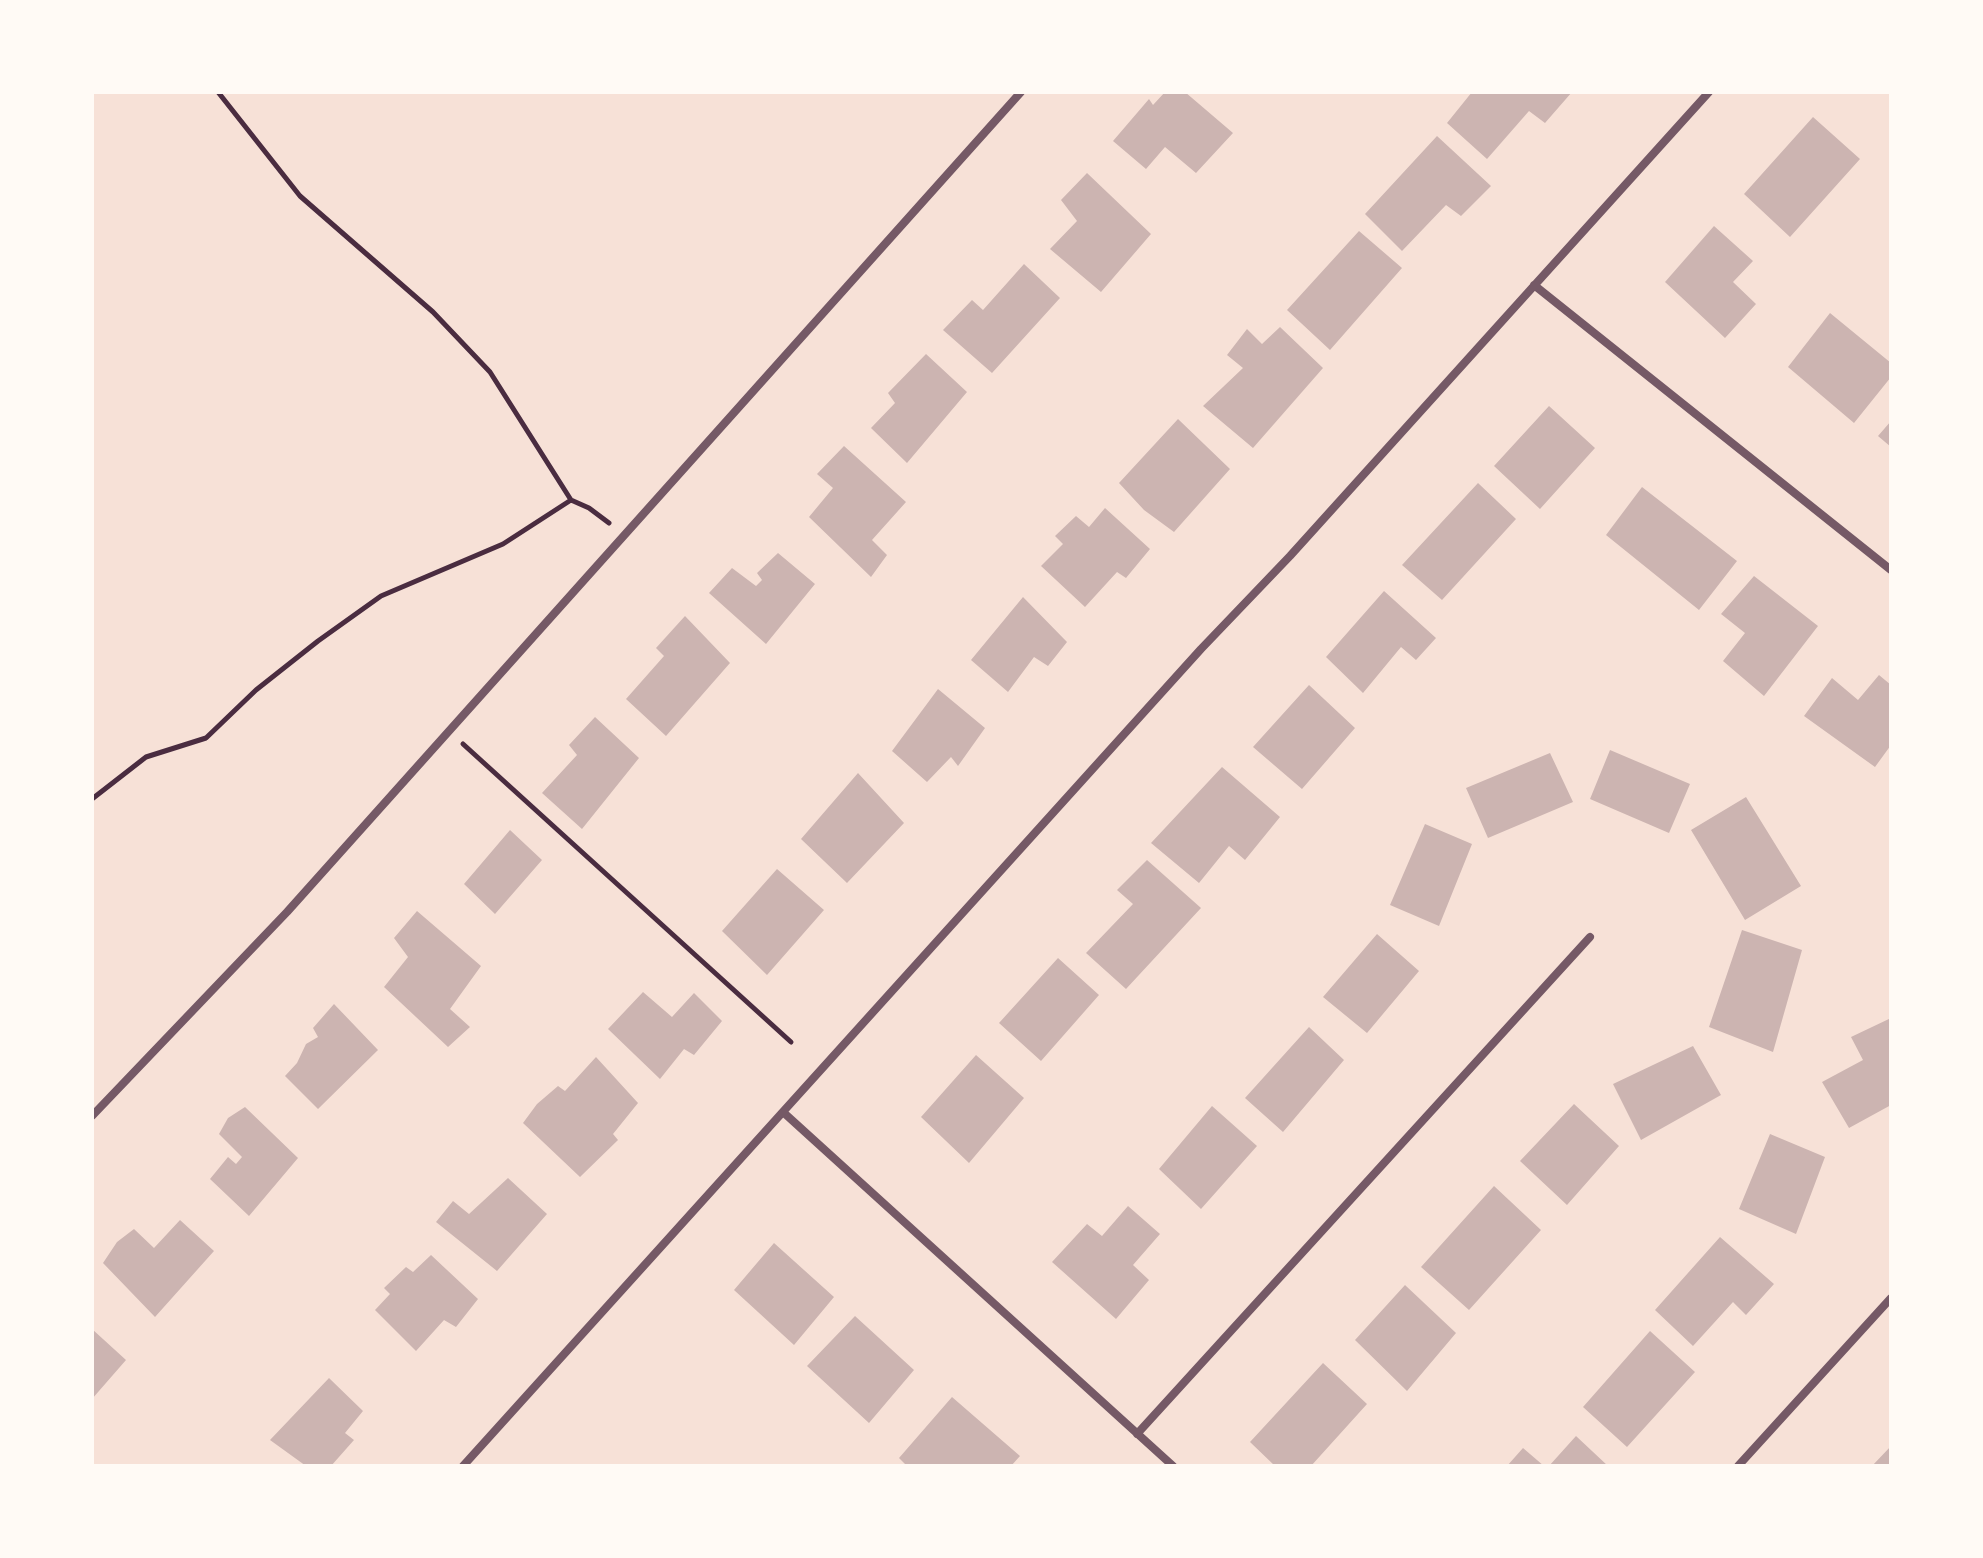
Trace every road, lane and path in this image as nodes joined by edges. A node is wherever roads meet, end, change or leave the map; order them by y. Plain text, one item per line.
1 (218, 92) edge
2 (1021, 92) edge
3 (1709, 92) edge
4 (1534, 285) junction
5 (571, 500) junction
6 (626, 535) junction
7 (1891, 570) edge
8 (448, 730) junction
9 (92, 799) edge
10 (1590, 937) dead end
11 (791, 1042) dead end
12 (783, 1112) junction
13 (92, 1116) edge
14 (1891, 1298) edge
15 (1137, 1434) junction
16 (463, 1466) edge
17 (1173, 1466) edge
18 (1738, 1466) edge

1 - 5 path
2 - 6 street
3 - 4 street
4 - 7 street
4 - 12 street
5 - 6 path
5 - 9 path
6 - 8 street
8 - 11 path
8 - 13 street
10 - 15 street
12 - 15 street
12 - 16 street
14 - 18 street
15 - 17 street

